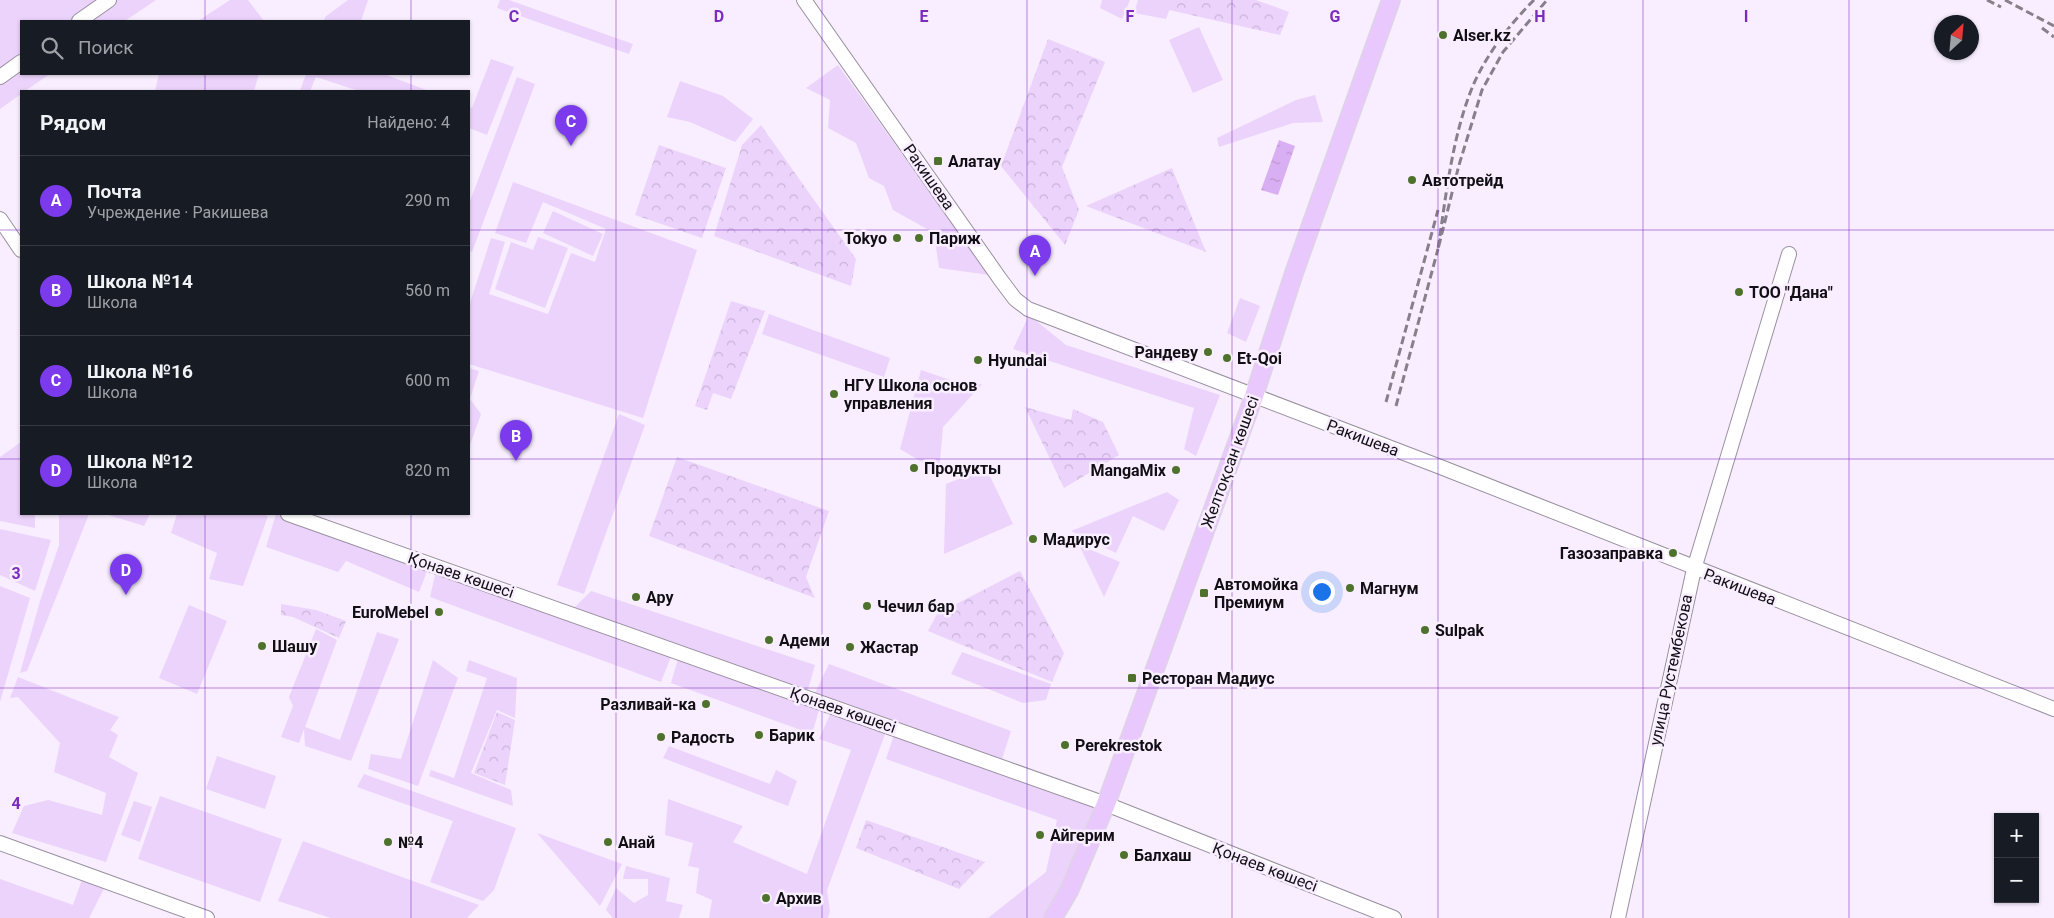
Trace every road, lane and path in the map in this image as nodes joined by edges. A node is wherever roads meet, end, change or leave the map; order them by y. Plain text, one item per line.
1 (109, 0) edge
2 (804, 0) edge
3 (1391, 0) edge
4 (80, 20) edge
5 (20, 63) edge
6 (0, 77) edge
7 (0, 219) edge
8 (20, 249) edge
9 (1789, 254) dead end
10 (1254, 396) junction
11 (291, 515) edge
12 (1694, 568) junction
13 (2054, 709) edge
14 (1106, 804) junction
15 (0, 842) edge
16 (207, 918) edge
17 (1053, 918) edge
18 (1394, 918) edge
19 (1618, 918) edge

1 - 4 street
2 - 10 street, Ракишева
3 - 10 main road, Желтоқсан көшесі
5 - 6 street
7 - 8 street
9 - 12 street, улица Рустембекова
10 - 12 street, Ракишева
10 - 14 main road, Желтоқсан көшесі
11 - 14 street, Қонаев көшесі
12 - 13 street, Ракишева
12 - 19 street, улица Рустембекова
14 - 17 main road, Желтоқсан көшесі
14 - 18 street, Қонаев көшесі
15 - 16 street

